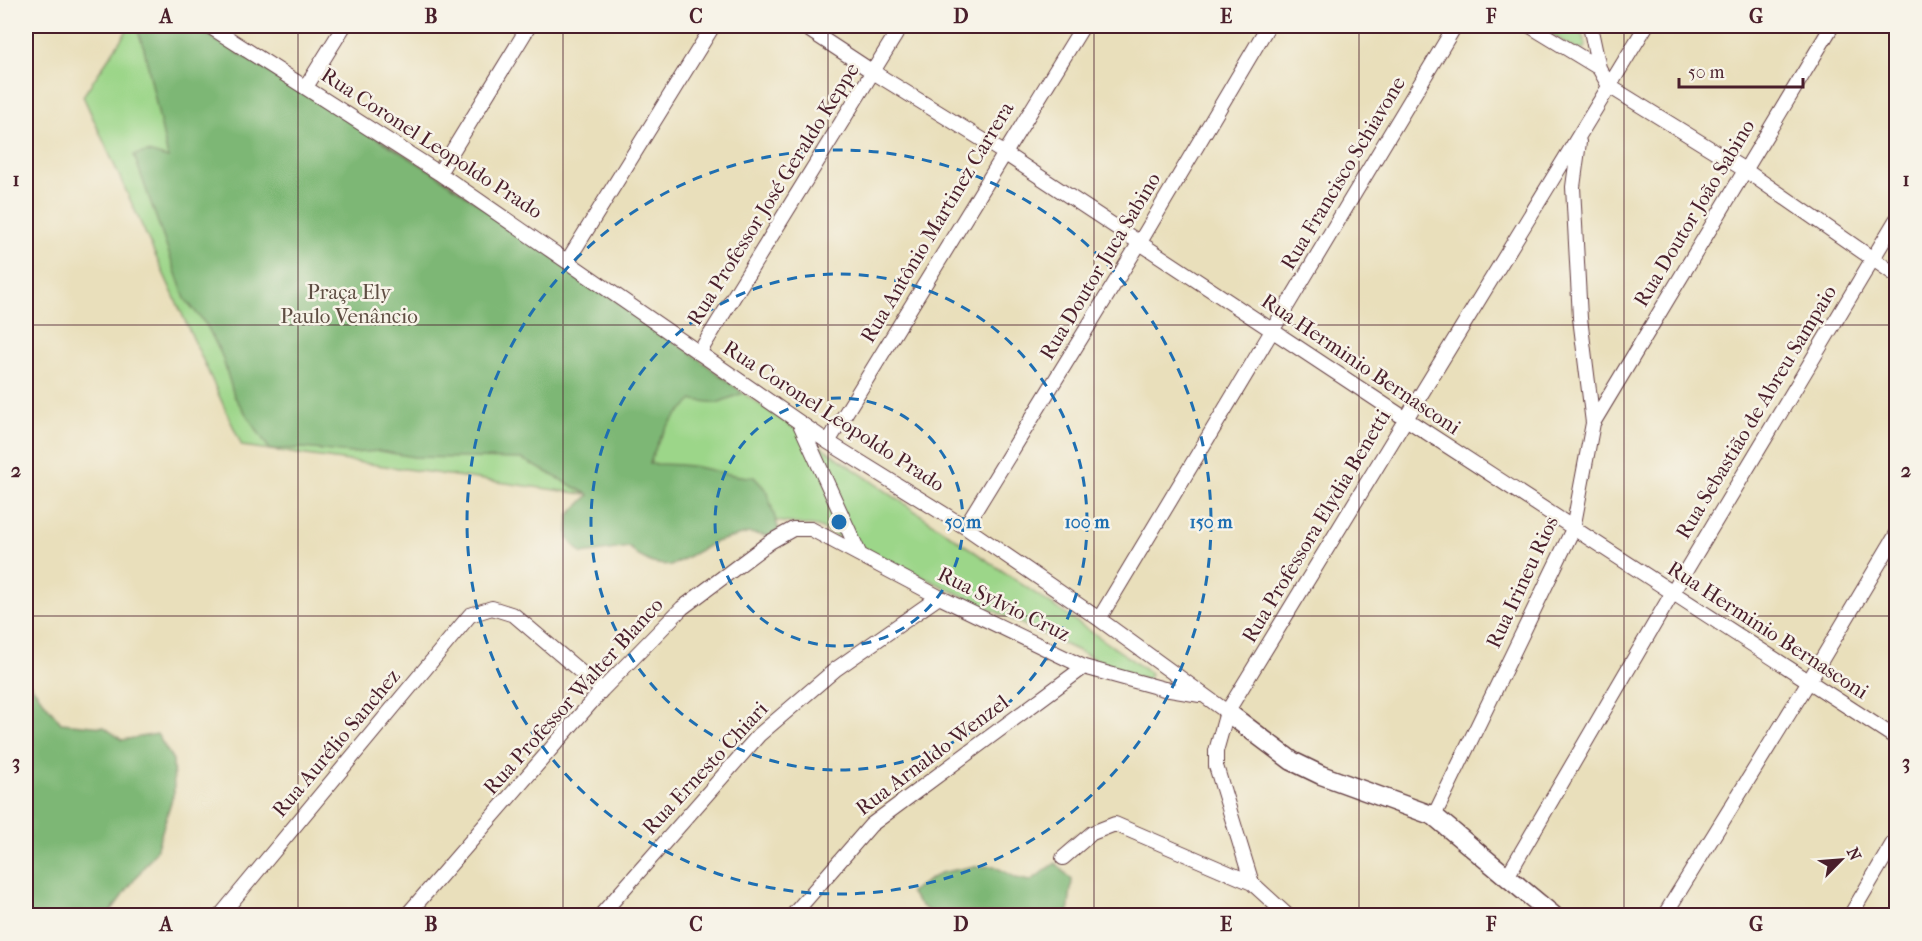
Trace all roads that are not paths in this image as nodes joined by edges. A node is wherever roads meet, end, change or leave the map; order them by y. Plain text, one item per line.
1 (208, 26) edge
2 (344, 26) edge
3 (530, 26) edge
4 (713, 26) edge
5 (803, 26) edge
6 (901, 26) edge
7 (1083, 26) edge
8 (1268, 26) edge
9 (1455, 26) edge
10 (1530, 26) edge
11 (1590, 26) edge
12 (1646, 26) edge
13 (1832, 26) edge
14 (1599, 68) junction
15 (873, 72) junction
16 (1609, 86) junction
17 (306, 87) junction
18 (1580, 136) junction
19 (1004, 153) junction
20 (1745, 170) junction
21 (439, 173) junction
22 (1896, 220) edge
23 (1140, 242) junction
24 (568, 260) junction
25 (1873, 260) junction
26 (1896, 275) edge
27 (1272, 331) junction
28 (699, 353) junction
29 (1406, 419) junction
30 (799, 422) junction
31 (1593, 423) junction
32 (828, 442) junction
33 (965, 527) junction
34 (793, 529) joint
35 (1573, 529) junction
36 (1896, 535) edge
37 (859, 553) junction
38 (1673, 592) junction
39 (939, 597) junction
40 (1099, 619) junction
41 (1084, 667) junction
42 (1809, 681) junction
43 (602, 690) junction
44 (1205, 696) junction
45 (1227, 712) junction
46 (1896, 738) edge
47 (1434, 816) junction
48 (1896, 838) edge
49 (1063, 858) dead end
50 (1508, 875) junction
51 (1252, 883) junction
52 (220, 915) edge
53 (406, 915) edge
54 (600, 915) edge
55 (792, 915) edge
56 (1288, 915) edge
57 (1554, 915) edge
58 (1664, 915) edge
59 (1850, 915) edge

1 - 17 street, Rua Coronel Leopoldo Prado
2 - 17 street
3 - 21 street
4 - 24 street
5 - 15 street, Rua Herminio Bernasconi
6 - 15 street, Rua Professor José Geraldo Keppe
7 - 19 street, Rua Antônio Martinez Carrera
8 - 23 street, Rua Doutor Juca Sabino
9 - 27 street, Rua Francisco Schiavone
10 - 14 street
11 - 14 street
12 - 16 street, Rua Professora Elydia Benetti
13 - 20 street, Rua Doutor João Sabino
14 - 16 street
15 - 19 street, Rua Herminio Bernasconi
15 - 28 street, Rua Professor José Geraldo Keppe
16 - 18 street, Rua Professora Elydia Benetti
16 - 20 street
17 - 21 street, Rua Coronel Leopoldo Prado
18 - 29 street, Rua Professora Elydia Benetti
18 - 31 street, Rua Irineu Rios
19 - 23 street, Rua Herminio Bernasconi
19 - 32 street, Rua Antônio Martinez Carrera
20 - 25 street
20 - 31 street, Rua Doutor João Sabino
21 - 24 street, Rua Coronel Leopoldo Prado
22 - 25 street, Rua Sebastião de Abreu Sampaio
23 - 27 street, Rua Herminio Bernasconi
23 - 33 street, Rua Doutor Juca Sabino
24 - 28 street, Rua Coronel Leopoldo Prado
25 - 26 street
25 - 38 street, Rua Sebastião de Abreu Sampaio
27 - 29 street, Rua Herminio Bernasconi
27 - 40 street, Rua Francisco Schiavone
28 - 30 street, Rua Coronel Leopoldo Prado
29 - 35 street, Rua Herminio Bernasconi
29 - 45 street, Rua Professora Elydia Benetti
30 - 32 street, Rua Coronel Leopoldo Prado
30 - 37 street
31 - 35 street, Rua Irineu Rios
32 - 33 street, Rua Coronel Leopoldo Prado
33 - 40 street, Rua Coronel Leopoldo Prado
34 - 37 street, Rua Sylvio Cruz
34 - 43 street, Rua Professor Walter Blanco
35 - 38 street, Rua Herminio Bernasconi
35 - 47 street, Rua Irineu Rios
36 - 42 street
37 - 39 street, Rua Sylvio Cruz
38 - 42 street, Rua Herminio Bernasconi
38 - 50 street, Rua Sebastião de Abreu Sampaio
39 - 41 street, Rua Sylvio Cruz
39 - 54 street, Rua Ernesto Chiari
40 - 44 street, Rua Coronel Leopoldo Prado
41 - 44 street, Rua Sylvio Cruz
41 - 55 street, Rua Arnaldo Wenzel
42 - 46 street, Rua Herminio Bernasconi
42 - 58 street
43 - 52 street, Rua Aurélio Sanchez
43 - 53 street, Rua Professor Walter Blanco
44 - 45 street, Rua Coronel Leopoldo Prado
45 - 47 street, Rua Coronel Leopoldo Prado
45 - 51 street, Rua Professora Elydia Benetti
47 - 50 street, Rua Coronel Leopoldo Prado
48 - 59 street
49 - 51 street
50 - 57 street, Rua Coronel Leopoldo Prado
51 - 56 street

